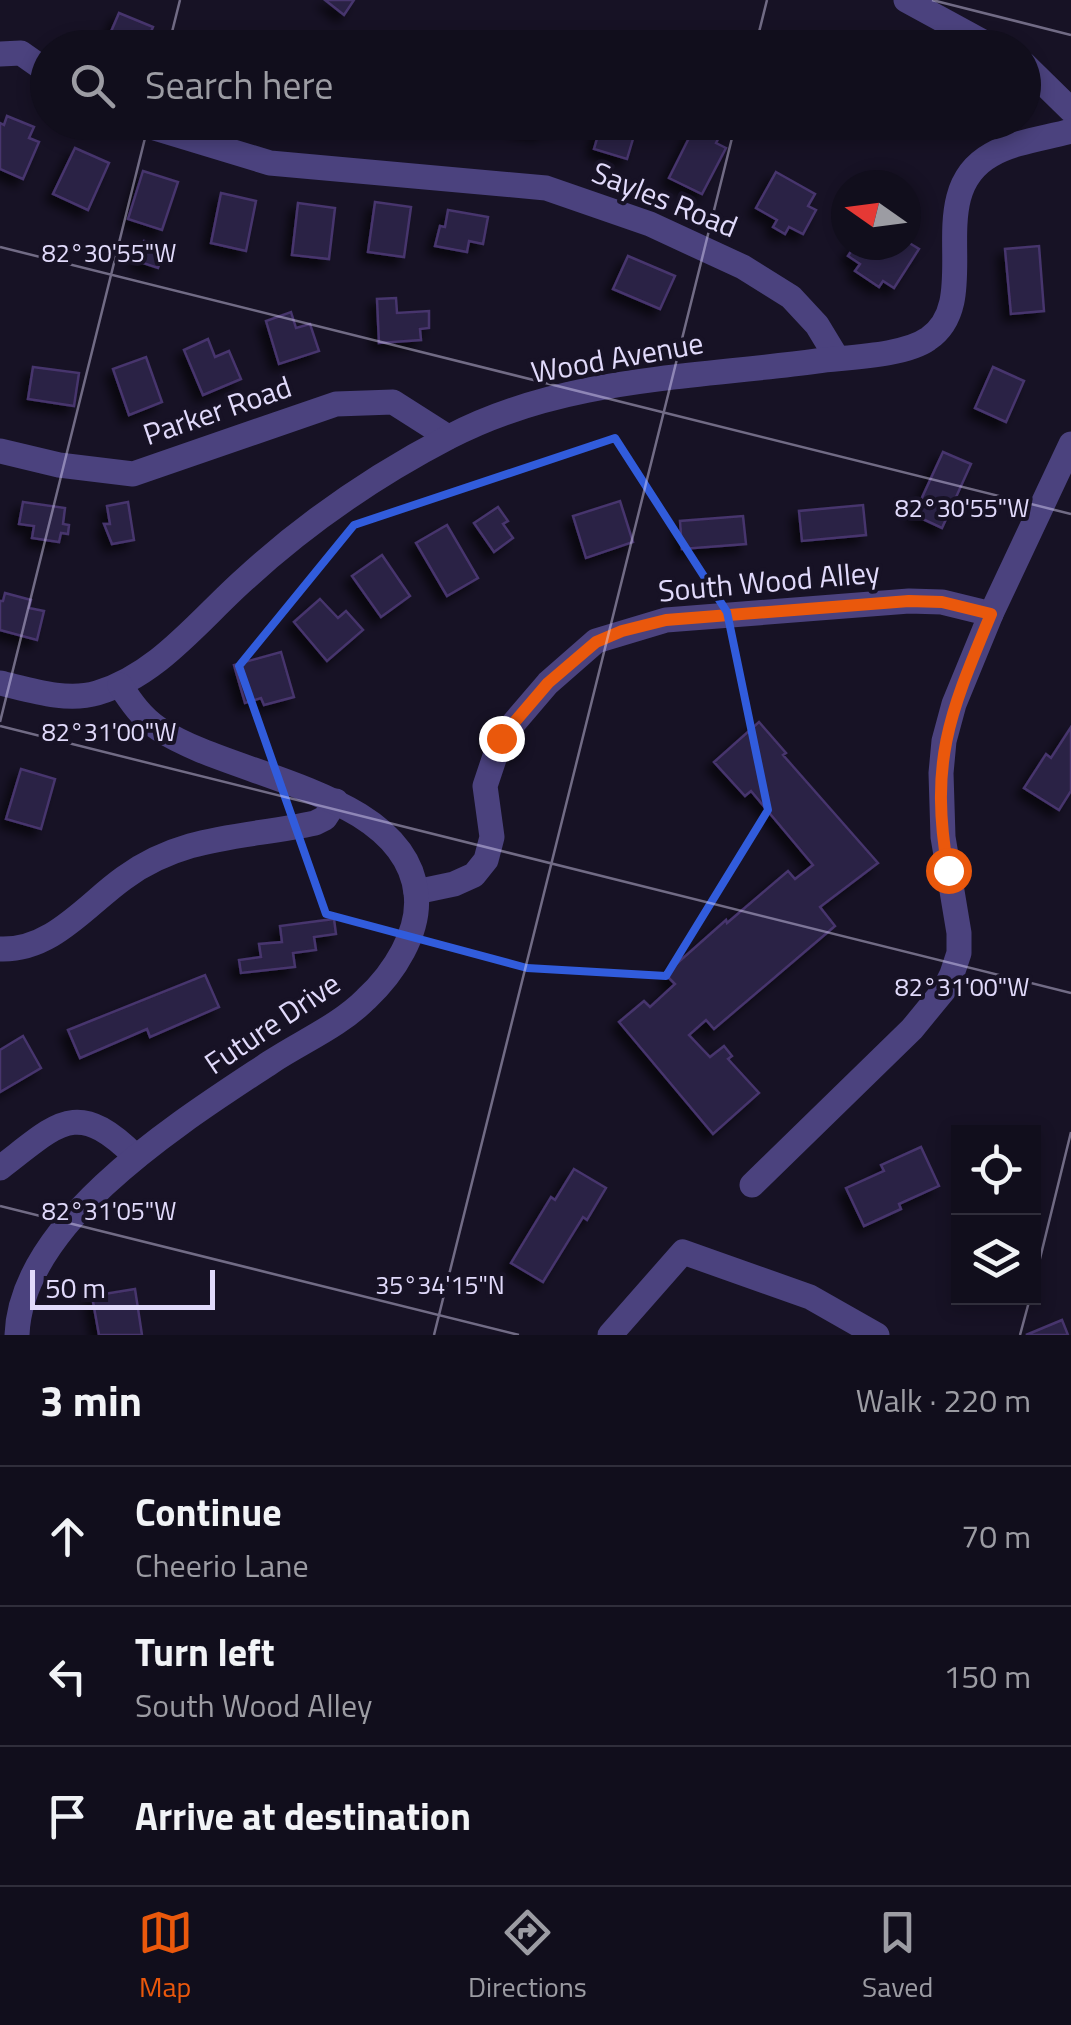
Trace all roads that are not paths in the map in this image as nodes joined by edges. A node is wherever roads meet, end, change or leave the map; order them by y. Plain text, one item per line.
1 (906, 0) edge
2 (961, 30) edge
3 (1041, 81) edge
4 (1071, 110) edge
5 (1071, 131) edge
6 (194, 140) edge
7 (1041, 140) edge
8 (1041, 140) edge
9 (838, 358) junction
10 (448, 437) junction
11 (1071, 444) edge
12 (0, 450) edge
13 (991, 614) junction
14 (0, 683) edge
15 (120, 685) junction
16 (336, 801) junction
17 (416, 892) junction
18 (0, 949) edge
19 (136, 1157) junction
20 (0, 1168) edge
21 (752, 1184) dead end
22 (16, 1335) edge
23 (610, 1335) edge
24 (877, 1335) edge

1 - 2 street
3 - 4 street
5 - 8 street, Wood Avenue
6 - 9 street, Sayles Road
7 - 9 street, Wood Avenue
9 - 10 street, Wood Avenue
10 - 12 street, Parker Road
10 - 15 street, Wood Avenue
11 - 13 street
13 - 17 street, South Wood Alley
13 - 21 street
14 - 15 street, Wood Avenue
15 - 16 street
16 - 17 street
16 - 18 street
17 - 19 street, Future Drive
19 - 20 street
19 - 22 street, Future Drive
23 - 24 street

